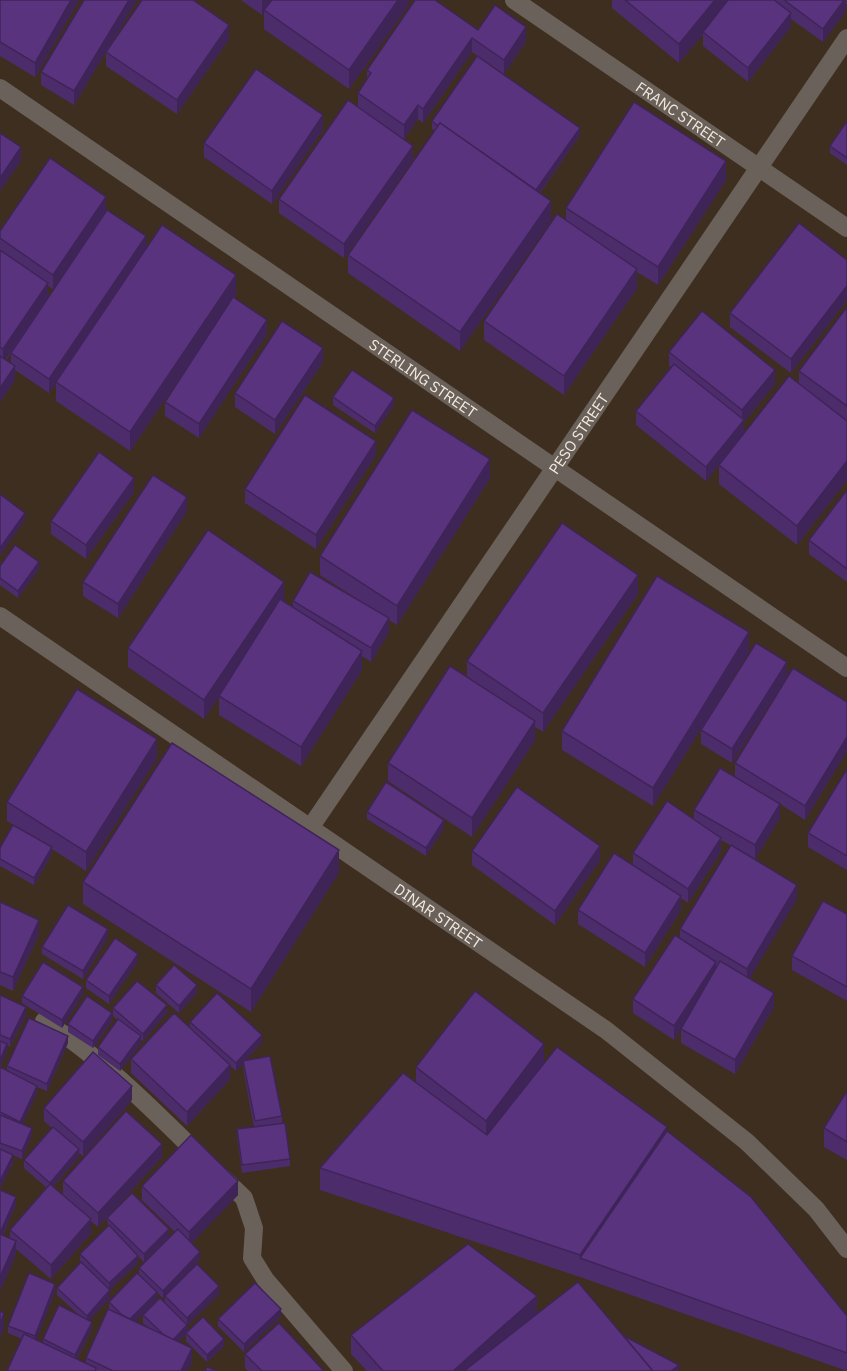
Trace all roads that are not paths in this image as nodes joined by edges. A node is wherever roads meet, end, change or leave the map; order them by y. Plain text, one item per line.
1 (514, 0) edge
2 (847, 38) edge
3 (0, 88) edge
4 (759, 168) junction
5 (847, 228) edge
6 (555, 468) junction
7 (0, 616) edge
8 (847, 668) edge
9 (310, 828) junction
10 (44, 1021) edge
11 (847, 1249) edge
12 (344, 1371) edge

1 - 4 street, FRANC STREET
2 - 4 street, PESO STREET
3 - 6 street, STERLING STREET
4 - 5 street, FRANC STREET
4 - 6 street, PESO STREET
6 - 8 street, STERLING STREET
6 - 9 street, PESO STREET
7 - 9 street, DINAR STREET
9 - 11 street, DINAR STREET
10 - 12 street

